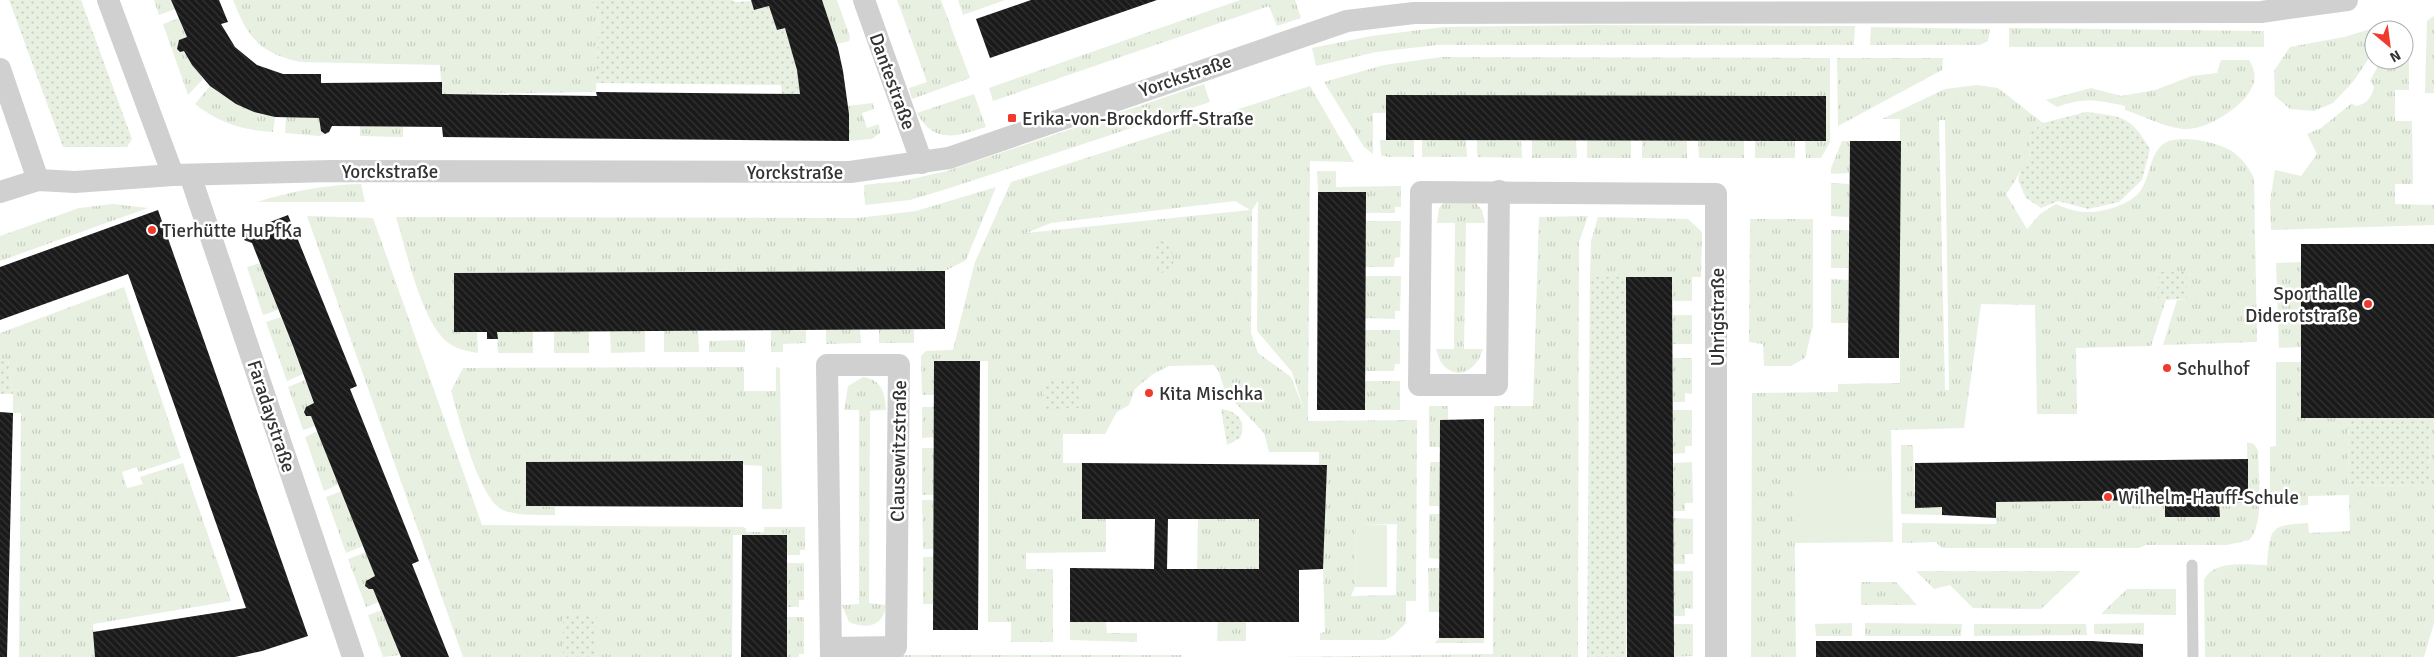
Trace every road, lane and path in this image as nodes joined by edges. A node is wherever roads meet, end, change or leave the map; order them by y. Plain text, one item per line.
1 (108, 0) edge
2 (864, 0) edge
3 (2347, 0) edge
4 (1944, 6) edge
5 (1348, 10) edge
6 (0, 69) edge
7 (922, 163) junction
8 (181, 175) junction
9 (38, 180) junction
10 (1498, 191) junction
11 (0, 192) edge
12 (2192, 565) dead end
13 (831, 652) edge
14 (345, 655) edge
15 (1716, 657) edge
16 (2193, 657) edge

1 - 8 street, Faradaystraße
2 - 7 street, Dantestraße
3 - 4 street, Yorckstraße
4 - 5 street, Yorckstraße
5 - 7 street, Yorckstraße
6 - 9 street
7 - 8 street, Yorckstraße
8 - 9 street, Yorckstraße
8 - 14 street, Faradaystraße
9 - 11 street, Yorckstraße
10 - 10 street, Uhrigstraße
10 - 15 street, Uhrigstraße
12 - 16 lane
13 - 13 street, Clausewitzstraße

